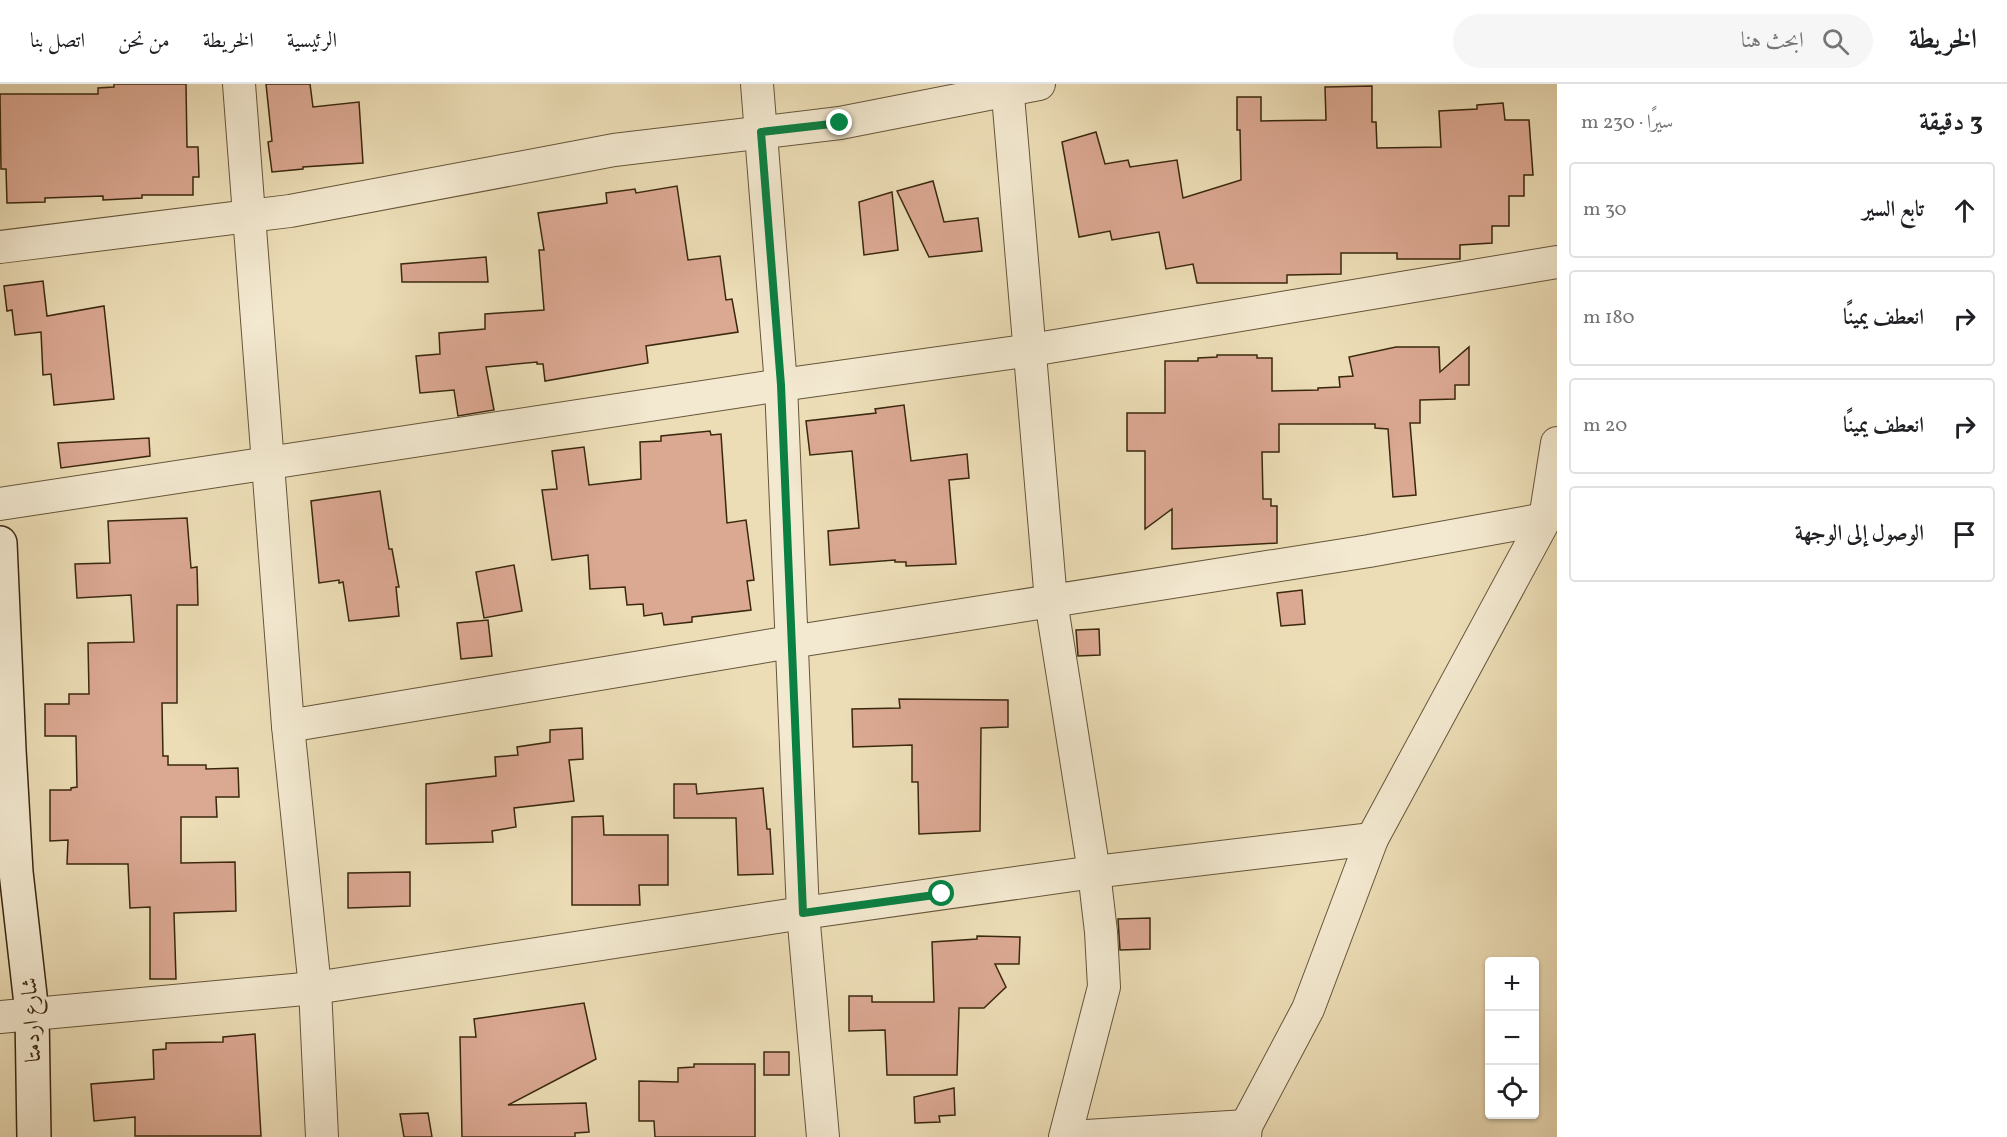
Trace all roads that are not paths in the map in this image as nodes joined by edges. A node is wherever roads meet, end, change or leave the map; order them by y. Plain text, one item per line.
1 (239, 84) edge
2 (757, 84) edge
3 (1039, 84) edge
4 (1008, 87) edge
5 (761, 132) junction
6 (249, 216) junction
7 (0, 247) edge
8 (1557, 262) edge
9 (1031, 350) junction
10 (781, 385) junction
11 (1557, 443) edge
12 (268, 464) junction
13 (0, 504) edge
14 (1545, 519) junction
15 (0, 543) edge
16 (1051, 601) junction
17 (791, 642) junction
18 (288, 726) junction
19 (1372, 839) junction
20 (1094, 872) junction
21 (803, 913) junction
22 (315, 988) junction
23 (16, 1015) edge
24 (1246, 1131) edge
25 (34, 1137) edge
26 (322, 1137) edge
27 (823, 1137) edge
28 (1065, 1137) edge
29 (1071, 1137) edge

1 - 6 street
2 - 5 street
3 - 4 street
4 - 5 street
4 - 9 street
5 - 6 street
5 - 10 street
6 - 7 street
6 - 12 street
8 - 9 street
9 - 10 street
9 - 16 street
10 - 12 street
10 - 17 street
11 - 14 street
12 - 13 street
12 - 18 street
14 - 16 street
14 - 19 street
15 - 23 main road, شارع اردمتا
16 - 17 street
16 - 20 street
17 - 18 street
17 - 21 street
18 - 22 street
19 - 20 street
19 - 24 street
20 - 21 street
20 - 28 street
21 - 22 street
21 - 27 street
22 - 23 street
22 - 26 street
23 - 25 main road, شارع اردمتا
24 - 29 street

